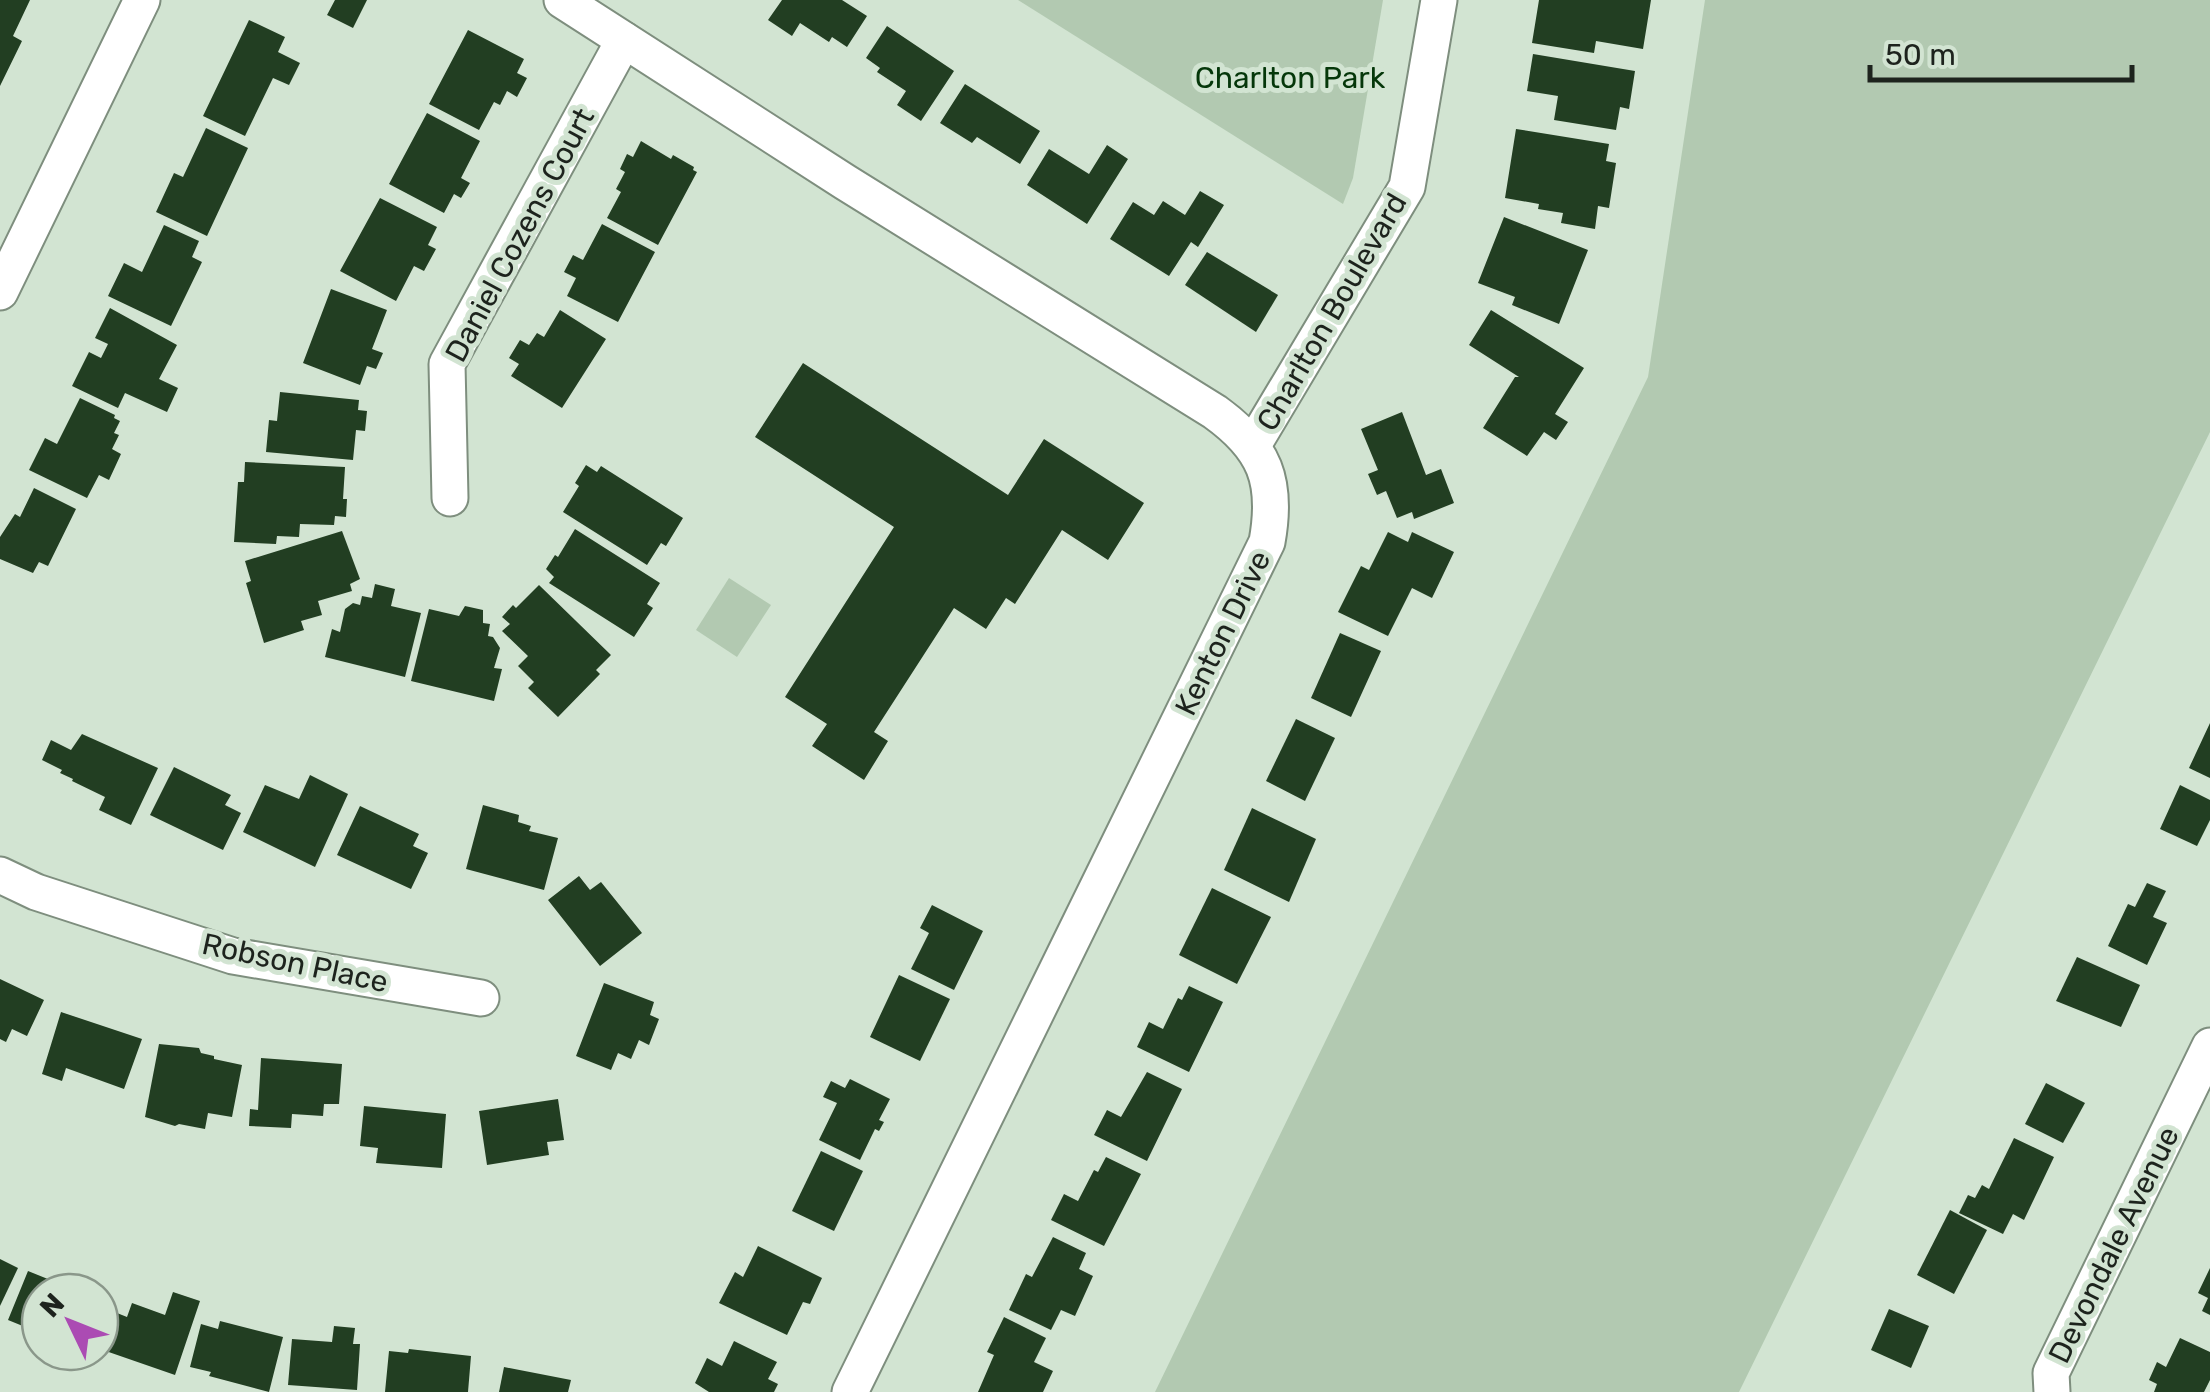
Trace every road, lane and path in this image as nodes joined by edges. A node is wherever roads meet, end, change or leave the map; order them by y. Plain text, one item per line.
1 (142, 0) edge
2 (562, 0) edge
3 (1439, 0) edge
4 (624, 40) junction
5 (2, 280) edge
6 (1254, 446) junction
7 (450, 498) dead end
8 (0, 875) edge
9 (481, 998) dead end
10 (2210, 1046) edge
11 (850, 1392) edge
12 (2052, 1392) edge

1 - 5 street
2 - 4 street, Kenton Drive
3 - 6 street, Charlton Boulevard
4 - 6 street, Kenton Drive
4 - 7 street, Daniel Cozens Court
6 - 11 street, Kenton Drive
8 - 9 street, Robson Place
10 - 12 street, Devondale Avenue

